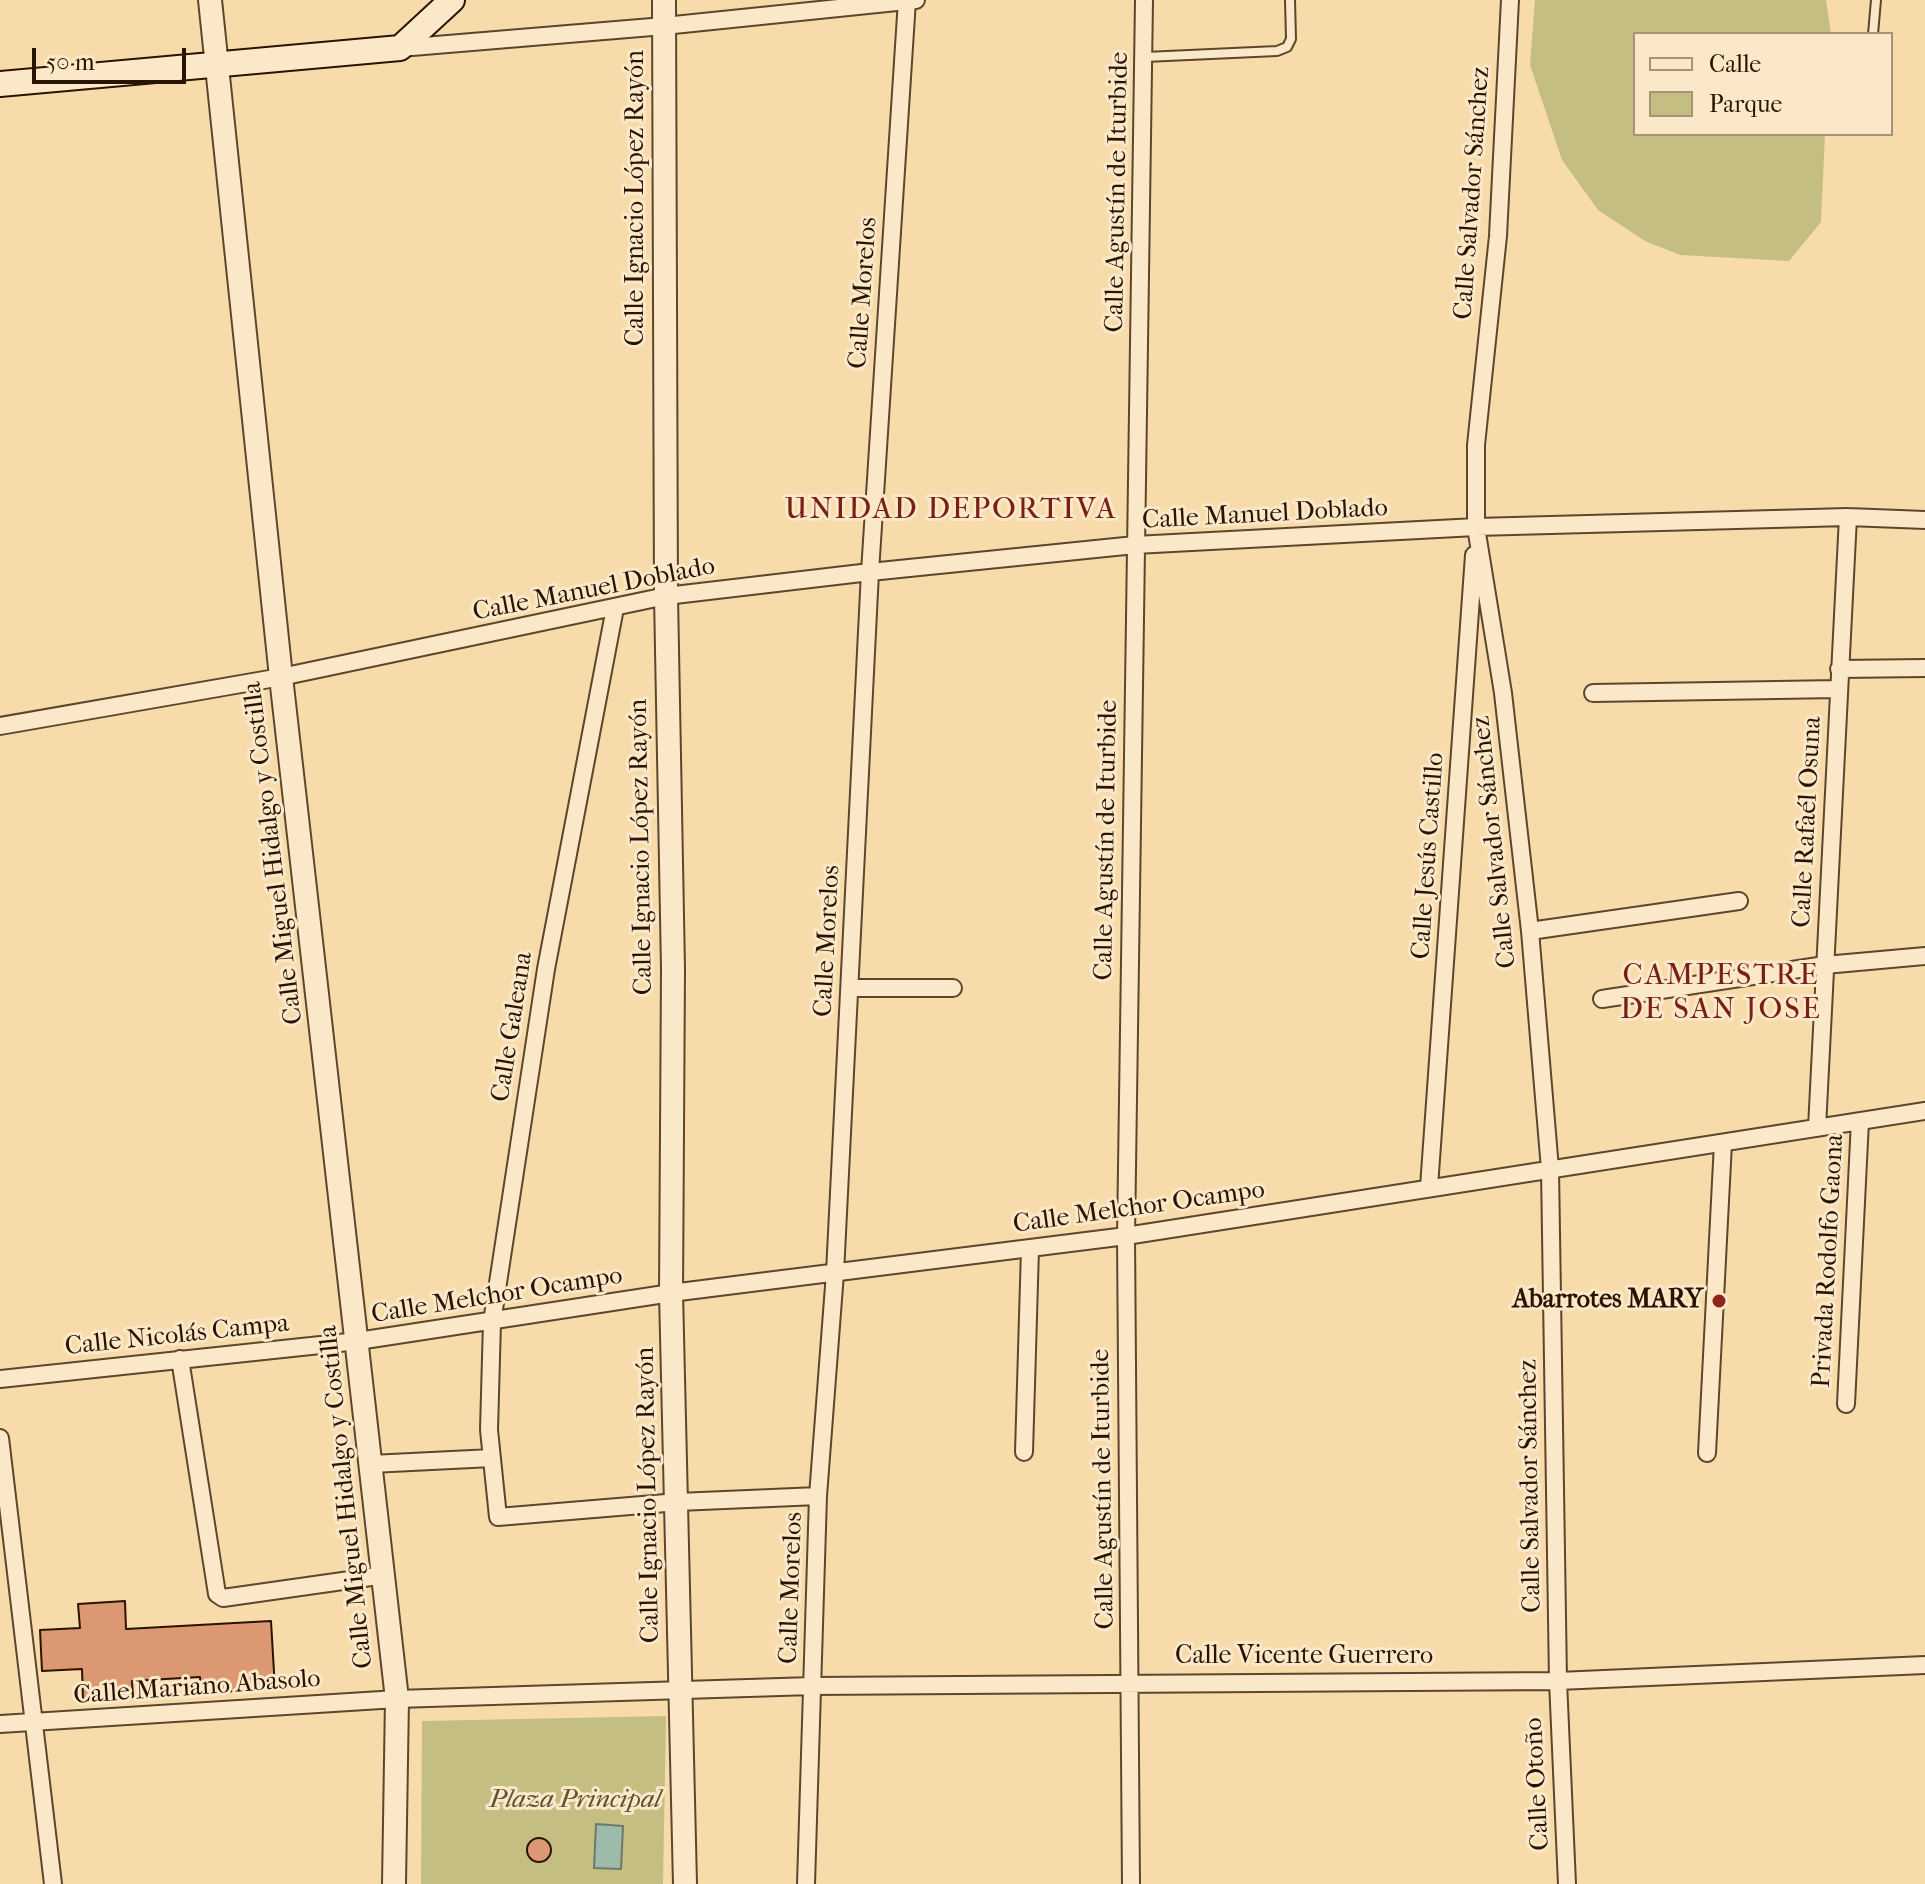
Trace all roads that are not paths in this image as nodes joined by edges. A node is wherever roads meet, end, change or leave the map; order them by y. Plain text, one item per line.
1 (210, 0) edge
2 (452, 0) edge
3 (664, 0) edge
4 (911, 0) edge
5 (1144, 0) edge
6 (1290, 0) edge
7 (1510, 0) edge
8 (1876, 0) edge
9 (664, 26) junction
10 (1873, 32) edge
11 (400, 48) junction
12 (1145, 57) junction
13 (217, 65) junction
14 (0, 84) edge
15 (1848, 517) junction
16 (1925, 520) edge
17 (1476, 527) junction
18 (1135, 545) junction
19 (870, 572) junction
20 (666, 596) junction
21 (615, 608) junction
22 (1925, 668) edge
23 (1839, 669) junction
24 (281, 677) junction
25 (1838, 689) junction
26 (1593, 693) dead end
27 (0, 726) edge
28 (1739, 901) dead end
29 (1530, 931) junction
30 (1925, 956) edge
31 (1825, 965) junction
32 (850, 988) junction
33 (953, 988) dead end
34 (1602, 999) dead end
35 (1925, 1111) edge
36 (1860, 1121) junction
37 (1817, 1128) junction
38 (1723, 1143) junction
39 (1550, 1169) junction
40 (1429, 1187) junction
41 (1126, 1236) junction
42 (1030, 1249) junction
43 (835, 1273) junction
44 (671, 1293) junction
45 (492, 1322) junction
46 (358, 1341) junction
47 (180, 1359) junction
48 (0, 1379) edge
49 (1846, 1404) dead end
50 (0, 1438) edge
51 (1024, 1452) dead end
52 (1707, 1453) dead end
53 (492, 1458) junction
54 (371, 1464) junction
55 (818, 1496) junction
56 (678, 1502) junction
57 (385, 1575) junction
58 (1925, 1665) edge
59 (1130, 1681) junction
60 (1558, 1681) junction
61 (812, 1686) junction
62 (682, 1692) junction
63 (397, 1699) junction
64 (33, 1722) junction
65 (0, 1724) edge
66 (53, 1884) edge
67 (394, 1884) edge
68 (685, 1884) edge
69 (806, 1884) edge
70 (1131, 1884) edge
71 (1567, 1884) edge

1 - 13 street, Calle Miguel Hidalgo y Costilla
2 - 11 main road
3 - 9 street, Calle Ignacio López Rayón
4 - 9 street
4 - 19 street, Calle Morelos
5 - 12 street, Calle Agustín de Iturbide
6 - 12 lane
7 - 17 street, Calle Salvador Sánchez
8 - 10 lane
9 - 11 street
9 - 20 street, Calle Ignacio López Rayón
11 - 13 main road
12 - 18 street, Calle Agustín de Iturbide
13 - 14 main road
13 - 24 street, Calle Miguel Hidalgo y Costilla
15 - 16 street, Calle Manuel Doblado
15 - 17 street, Calle Manuel Doblado
15 - 23 street, Calle Rafaél Osuna
17 - 18 street, Calle Manuel Doblado
17 - 29 street, Calle Salvador Sánchez
17 - 40 street, Calle Jesús Castillo
18 - 19 street, Calle Manuel Doblado
18 - 41 street, Calle Agustín de Iturbide
19 - 20 street, Calle Manuel Doblado
19 - 32 street, Calle Morelos
20 - 21 street, Calle Manuel Doblado
20 - 44 street, Calle Ignacio López Rayón
21 - 24 street, Calle Manuel Doblado
21 - 45 street, Calle Galeana
22 - 23 street
23 - 25 street, Calle Rafaél Osuna
24 - 27 street, Calle Manuel Doblado
24 - 46 street, Calle Miguel Hidalgo y Costilla
25 - 26 street
25 - 31 street, Calle Rafaél Osuna
28 - 29 street
29 - 39 street, Calle Salvador Sánchez
30 - 31 street
31 - 34 street
31 - 37 street, Calle Rafaél Osuna
32 - 33 street
32 - 43 street, Calle Morelos
35 - 36 street, Calle Melchor Ocampo
36 - 37 street, Calle Melchor Ocampo
36 - 49 street, Privada Rodolfo Gaona
37 - 38 street, Calle Melchor Ocampo
38 - 39 street, Calle Melchor Ocampo
38 - 52 street
39 - 40 street, Calle Melchor Ocampo
39 - 60 street, Calle Salvador Sánchez
40 - 41 street, Calle Melchor Ocampo
41 - 42 street, Calle Melchor Ocampo
41 - 59 street, Calle Agustín de Iturbide
42 - 43 street, Calle Melchor Ocampo
42 - 51 street
43 - 44 street, Calle Melchor Ocampo
43 - 55 street, Calle Morelos
44 - 45 street, Calle Melchor Ocampo
44 - 56 street, Calle Ignacio López Rayón
45 - 46 street, Calle Melchor Ocampo
45 - 53 street, Calle Galeana
46 - 47 street, Calle Nicolás Campa
46 - 54 street, Calle Miguel Hidalgo y Costilla
47 - 48 street, Calle Nicolás Campa
47 - 57 street
50 - 64 street
53 - 54 street
53 - 56 street, Calle Galeana
54 - 57 street, Calle Miguel Hidalgo y Costilla
55 - 56 street
55 - 61 street, Calle Morelos
56 - 62 street, Calle Ignacio López Rayón
57 - 63 street, Calle Miguel Hidalgo y Costilla
58 - 60 street, Calle Vicente Guerrero
59 - 60 street, Calle Vicente Guerrero
59 - 61 street, Calle Vicente Guerrero
59 - 70 street, Calle Agustín de Iturbide
60 - 71 street, Calle Otoño
61 - 62 street, Calle Vicente Guerrero
61 - 69 street, Calle Morelos
62 - 63 street, Calle Mariano Abasolo
62 - 68 street, Calle Ignacio López Rayón
63 - 64 street, Calle Mariano Abasolo
63 - 67 street, Calle Miguel Hidalgo y Costilla
64 - 65 street, Calle Mariano Abasolo
64 - 66 street

